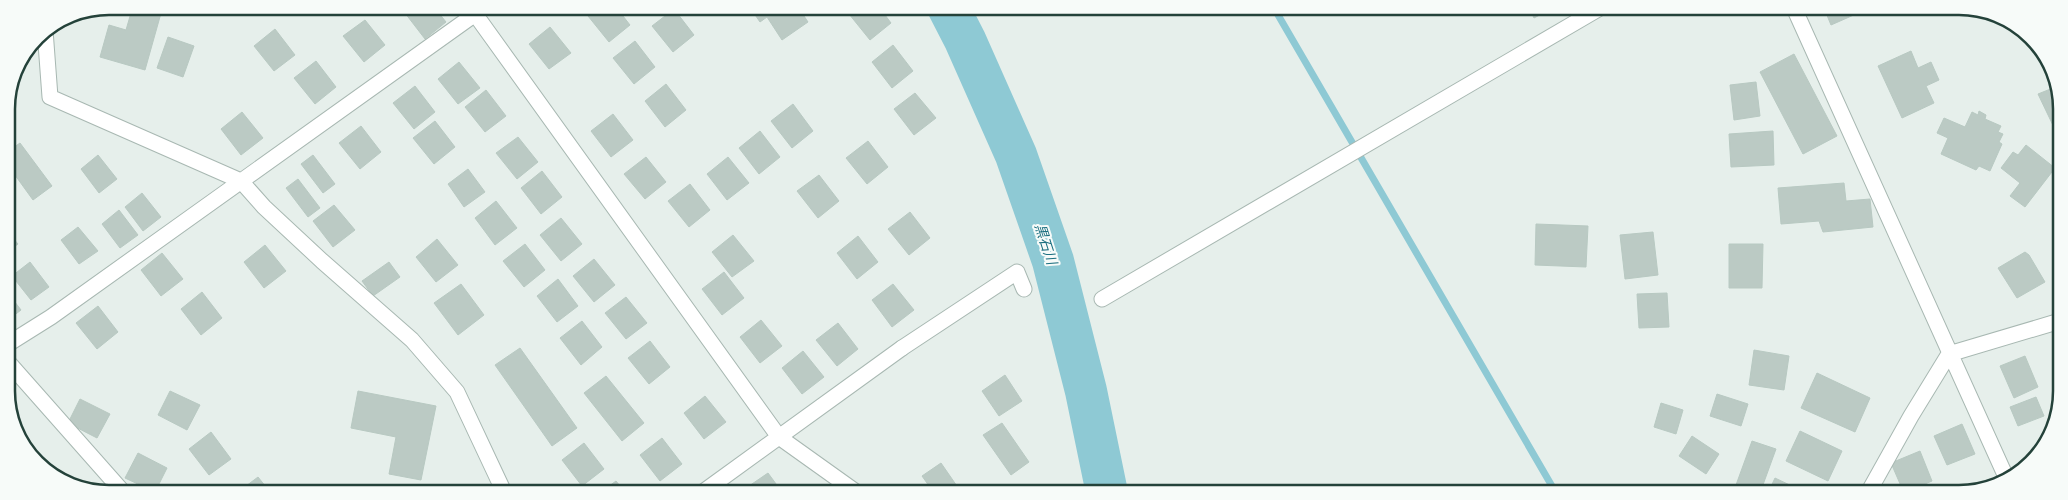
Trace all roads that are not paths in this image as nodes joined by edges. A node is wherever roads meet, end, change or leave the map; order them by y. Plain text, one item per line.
1 (469, 15) edge
2 (481, 15) edge
3 (1588, 15) edge
4 (1797, 15) edge
5 (46, 40) edge
6 (241, 181) junction
7 (1024, 289) dead end
8 (1102, 299) dead end
9 (2053, 323) edge
10 (15, 340) edge
11 (1949, 354) junction
12 (15, 370) edge
13 (779, 437) junction
14 (2004, 473) edge
15 (117, 485) edge
16 (501, 485) edge
17 (713, 485) edge
18 (846, 485) edge
19 (1873, 485) edge

1 - 6 street
2 - 13 street
3 - 8 street
4 - 11 street
5 - 6 street
6 - 10 street
6 - 16 street
7 - 13 street
9 - 11 street
11 - 14 street
11 - 19 street
12 - 15 street
13 - 17 street
13 - 18 street

